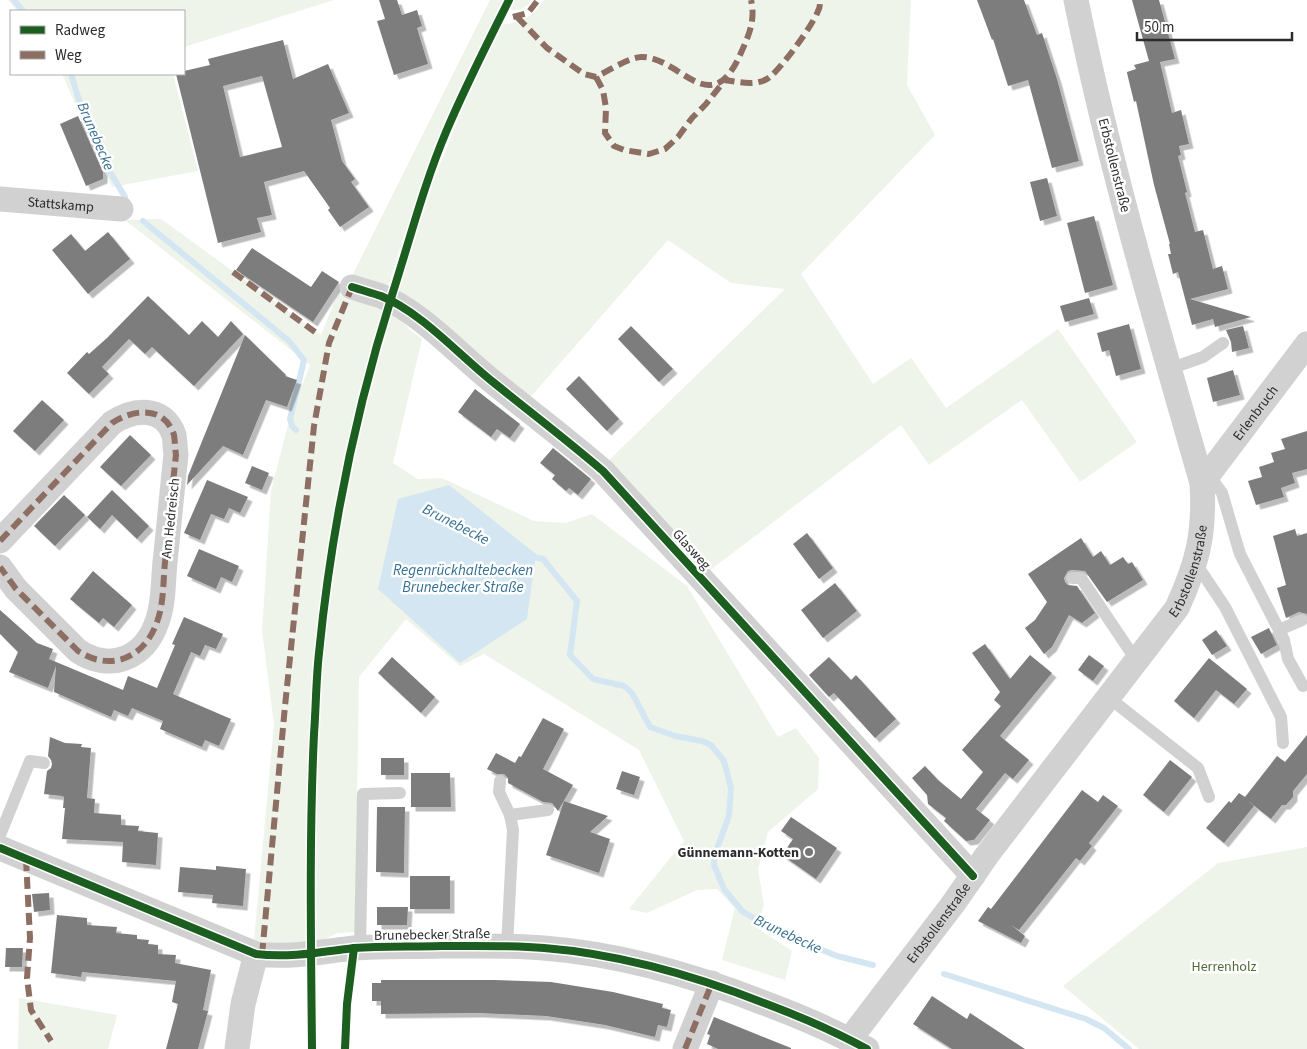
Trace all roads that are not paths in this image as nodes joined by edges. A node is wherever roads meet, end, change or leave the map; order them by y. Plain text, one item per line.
1 (1077, 4) edge
2 (0, 200) edge
3 (121, 209) dead end
4 (352, 287) dead end
5 (1223, 343) dead end
6 (1307, 344) edge
7 (1169, 369) junction
8 (1205, 479) junction
9 (0, 540) edge
10 (1195, 562) junction
11 (0, 567) edge
12 (1072, 578) dead end
13 (1302, 620) dead end
14 (1279, 630) junction
15 (1136, 660) junction
16 (1303, 686) dead end
17 (1108, 697) junction
18 (1283, 743) dead end
19 (44, 763) dead end
20 (500, 780) dead end
21 (400, 793) dead end
22 (1209, 798) dead end
23 (548, 810) dead end
24 (510, 815) junction
25 (0, 836) edge
26 (0, 848) edge
27 (973, 876) junction
28 (508, 946) junction
29 (360, 948) junction
30 (256, 954) junction
31 (712, 983) junction
32 (859, 1044) edge
33 (237, 1049) edge
34 (685, 1049) edge

1 - 7 street, Erbstollenstraße
2 - 3 street, Stattskamp
4 - 27 street, Glasweg
5 - 7 lane
6 - 8 street, Erlenbruch
7 - 8 street, Erbstollenstraße
8 - 10 street, Erbstollenstraße
8 - 14 lane
9 - 11 street, Am Hedreisch
10 - 15 street, Erbstollenstraße
10 - 18 lane
12 - 15 lane
13 - 14 lane
14 - 16 lane
15 - 17 street, Erbstollenstraße
17 - 22 lane
17 - 27 street, Erbstollenstraße
19 - 25 lane
20 - 24 lane
21 - 29 lane
23 - 24 lane
24 - 28 lane
26 - 30 street, Brunebecker Straße
27 - 32 street, Erbstollenstraße
28 - 29 street, Brunebecker Straße
28 - 31 street, Brunebecker Straße
29 - 30 street, Brunebecker Straße
30 - 33 street
31 - 32 street, Brunebecker Straße
31 - 34 street

